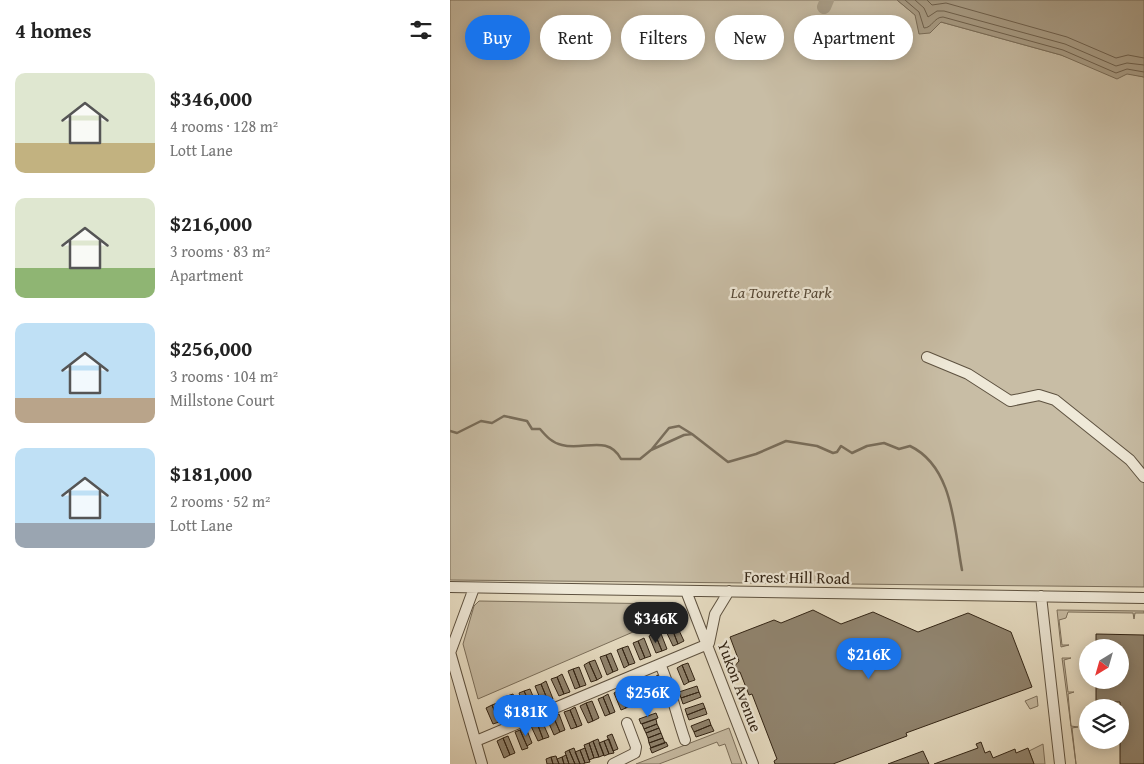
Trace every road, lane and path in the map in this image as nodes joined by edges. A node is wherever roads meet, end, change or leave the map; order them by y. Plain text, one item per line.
1 (927, 357) dead end
2 (1144, 477) edge
3 (450, 587) edge
4 (474, 588) junction
5 (686, 590) junction
6 (729, 591) junction
7 (1041, 596) junction
8 (1144, 598) edge
9 (708, 644) junction
10 (450, 653) edge
11 (660, 664) junction
12 (627, 723) dead end
13 (685, 740) dead end
14 (476, 741) junction
15 (482, 764) edge
16 (613, 764) edge
17 (753, 764) edge
18 (1060, 764) edge

1 - 2 street
3 - 4 street, Forest Hill Road
4 - 5 street, Forest Hill Road
4 - 10 street
5 - 6 street, Forest Hill Road
5 - 9 street, Yukon Avenue
6 - 7 street, Forest Hill Road
6 - 9 street
7 - 8 street, Forest Hill Road
7 - 18 street
9 - 11 street
9 - 17 street, Yukon Avenue
10 - 14 street
11 - 13 street
11 - 14 street
12 - 16 street
14 - 15 street

